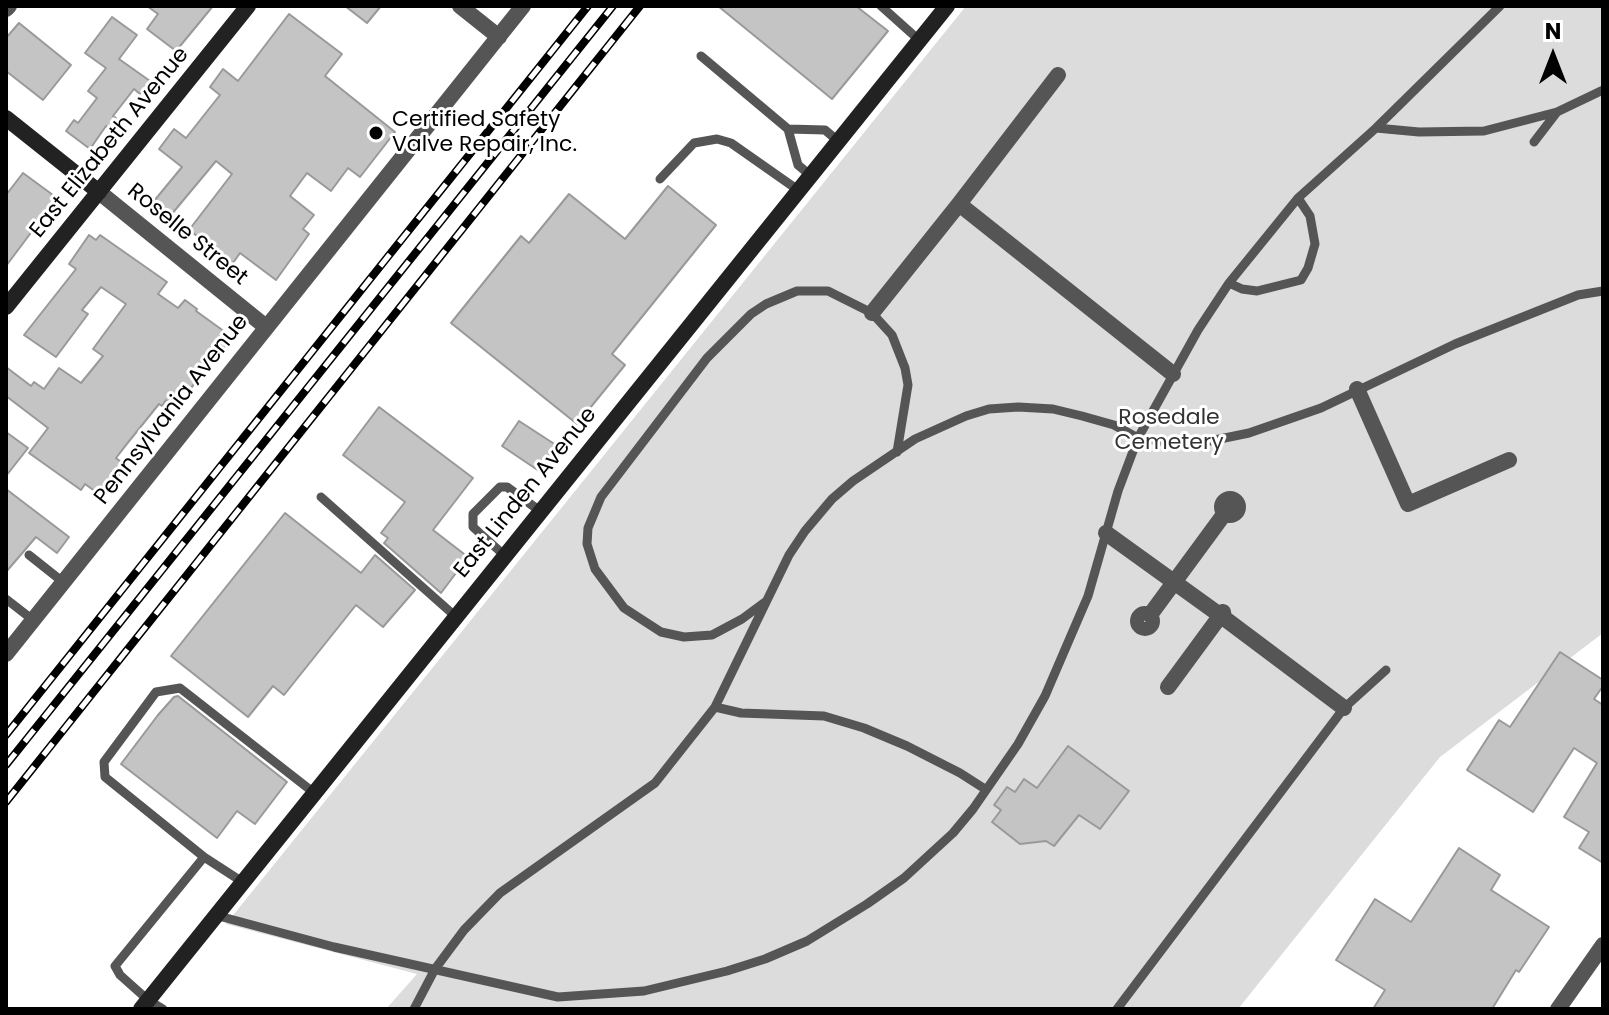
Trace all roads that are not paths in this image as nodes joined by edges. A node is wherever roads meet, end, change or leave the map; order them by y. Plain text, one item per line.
1 (248, 6) edge
2 (460, 6) edge
3 (523, 6) edge
4 (881, 6) edge
5 (947, 6) edge
6 (1500, 6) edge
7 (499, 37) junction
8 (919, 40) junction
9 (701, 56) dead end
10 (1058, 75) dead end
11 (1603, 90) edge
12 (1557, 112) junction
13 (6, 118) edge
14 (1376, 128) junction
15 (788, 129) junction
16 (838, 141) junction
17 (1534, 142) dead end
18 (810, 175) junction
19 (660, 179) dead end
20 (798, 190) junction
21 (99, 192) junction
22 (1298, 198) junction
23 (959, 204) junction
24 (1229, 283) junction
25 (1603, 291) edge
26 (6, 307) edge
27 (872, 313) junction
28 (266, 327) junction
29 (1173, 374) junction
30 (1357, 389) junction
31 (1138, 438) junction
32 (897, 452) junction
33 (1509, 460) dead end
34 (321, 497) dead end
35 (540, 511) junction
36 (1225, 513) dead end
37 (1106, 533) junction
38 (29, 555) dead end
39 (504, 555) junction
40 (63, 582) junction
41 (1174, 582) junction
42 (6, 599) edge
43 (766, 602) junction
44 (1150, 615) dead end
45 (455, 616) junction
46 (1220, 617) junction
47 (33, 620) junction
48 (6, 654) edge
49 (1386, 670) dead end
50 (1168, 687) dead end
51 (715, 707) junction
52 (1344, 708) junction
53 (985, 789) junction
54 (313, 792) junction
55 (204, 857) junction
56 (241, 881) junction
57 (215, 915) junction
58 (1603, 945) edge
59 (435, 969) junction
60 (558, 997) junction
61 (144, 1005) edge
62 (163, 1009) edge
63 (414, 1009) edge
64 (564, 1009) edge
65 (1117, 1009) edge
66 (1558, 1009) edge

1 - 21 street, East Elizabeth Avenue
2 - 7 street
3 - 7 street, Pennsylvania Avenue
4 - 8 lane
5 - 8 street, East Linden Avenue
6 - 14 lane
7 - 28 street, Pennsylvania Avenue
8 - 16 street, East Linden Avenue
9 - 15 lane
10 - 23 street
11 - 12 lane
12 - 14 lane
12 - 17 lane
13 - 21 street, Roselle Street
14 - 22 lane
15 - 16 lane
15 - 18 lane
16 - 18 street, East Linden Avenue
18 - 20 street, East Linden Avenue
19 - 20 lane
20 - 35 street, East Linden Avenue
21 - 26 street, East Elizabeth Avenue
21 - 28 street, Roselle Street
22 - 24 lane
22 - 24 lane
23 - 27 street
23 - 29 street
24 - 29 lane
25 - 30 lane
27 - 32 lane
27 - 43 lane
28 - 40 street, Pennsylvania Avenue
29 - 31 lane
30 - 31 lane
30 - 33 street
31 - 32 lane
31 - 37 lane
32 - 43 lane
34 - 45 lane
35 - 39 street, East Linden Avenue
35 - 39 lane
36 - 41 street
37 - 41 street
37 - 53 lane
38 - 40 lane
39 - 45 street, East Linden Avenue
40 - 47 street, Pennsylvania Avenue
41 - 44 street
41 - 46 street
42 - 47 lane
43 - 51 lane
45 - 54 street, East Linden Avenue
46 - 50 street
46 - 52 street
47 - 48 street, Pennsylvania Avenue
49 - 52 lane
51 - 53 lane
51 - 59 lane
52 - 65 lane
53 - 60 lane
54 - 55 lane
54 - 56 street, East Linden Avenue
55 - 56 lane
55 - 61 lane
56 - 57 street, East Linden Avenue
57 - 59 lane
57 - 61 street, East Linden Avenue
58 - 66 street
59 - 60 lane
59 - 63 lane
60 - 64 lane
61 - 62 lane

